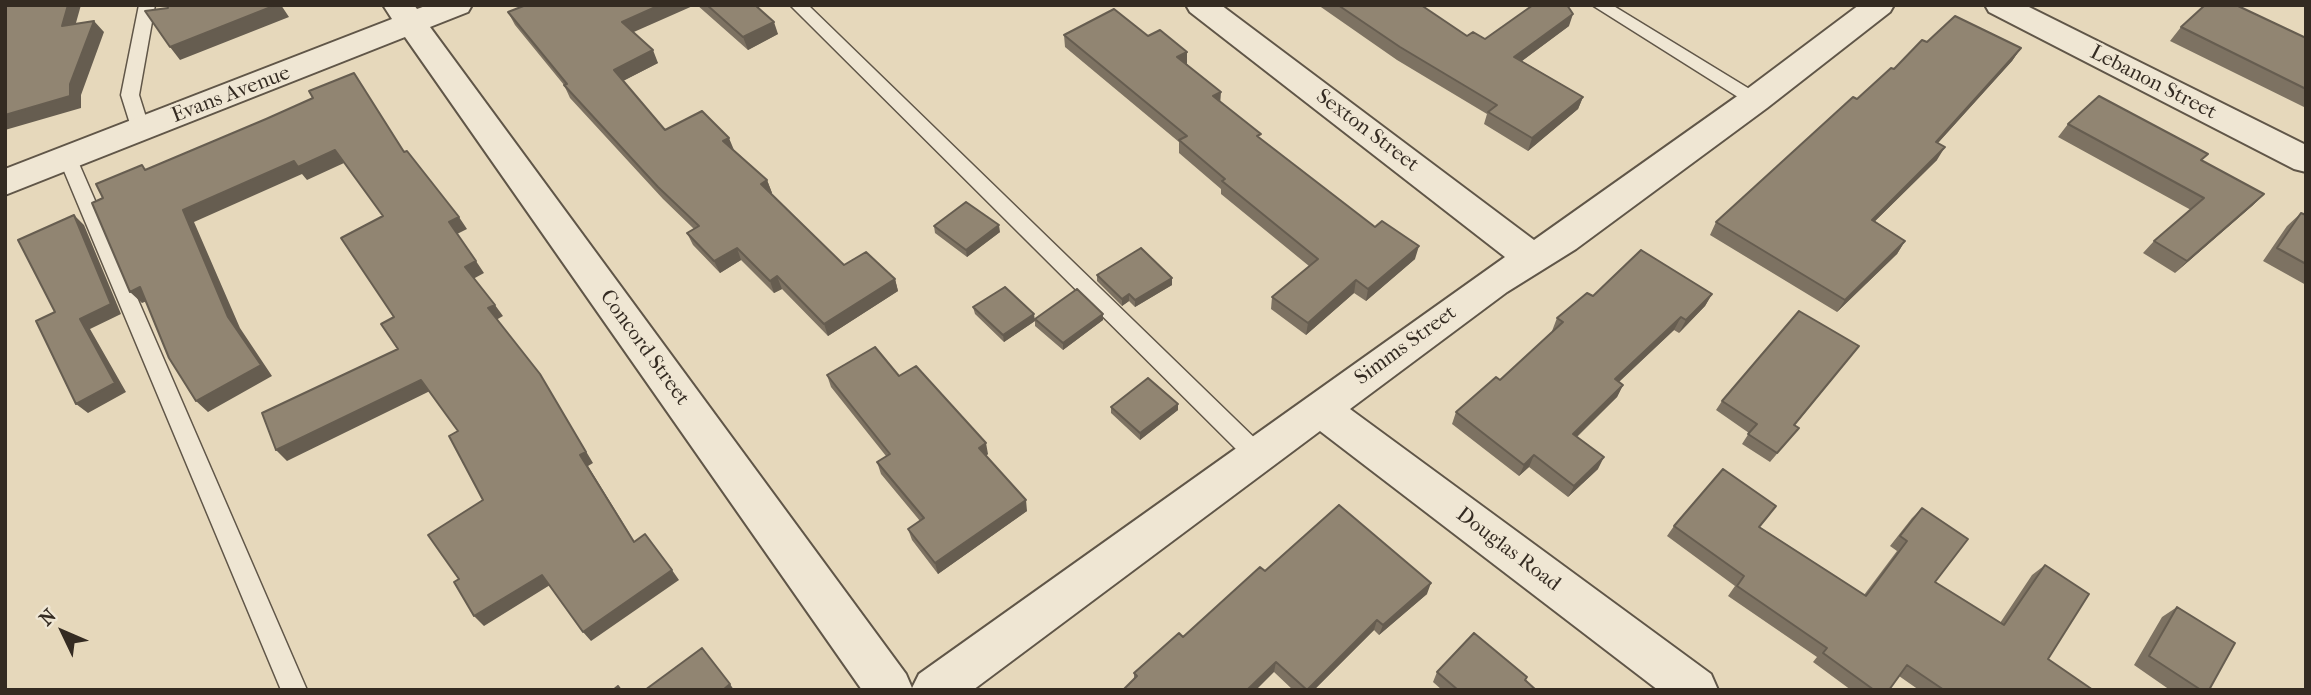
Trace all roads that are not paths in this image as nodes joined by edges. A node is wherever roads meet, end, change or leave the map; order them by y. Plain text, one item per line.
1 (147, 5) edge
2 (457, 5) edge
3 (798, 5) edge
4 (1201, 5) edge
5 (1600, 5) edge
6 (1879, 5) edge
7 (2000, 5) edge
8 (405, 14) edge
9 (1755, 100) junction
10 (141, 130) junction
11 (68, 159) junction
12 (2306, 160) edge
13 (5, 183) edge
14 (1532, 258) junction
15 (1321, 409) junction
16 (1257, 456) junction
17 (294, 690) edge
18 (890, 690) edge
19 (935, 690) edge
20 (1695, 690) edge

1 - 10 lane
2 - 8 street, Evans Avenue
3 - 16 lane
4 - 14 street, Sexton Street
5 - 9 lane
6 - 9 street, Simms Street
7 - 12 street, Lebanon Street
8 - 10 street, Evans Avenue
8 - 18 street, Concord Street
9 - 14 street, Simms Street
10 - 11 street, Evans Avenue
11 - 13 street, Evans Avenue
11 - 17 lane
14 - 15 street, Simms Street
15 - 16 street, Simms Street
15 - 20 street, Douglas Road
16 - 19 street, Simms Street

